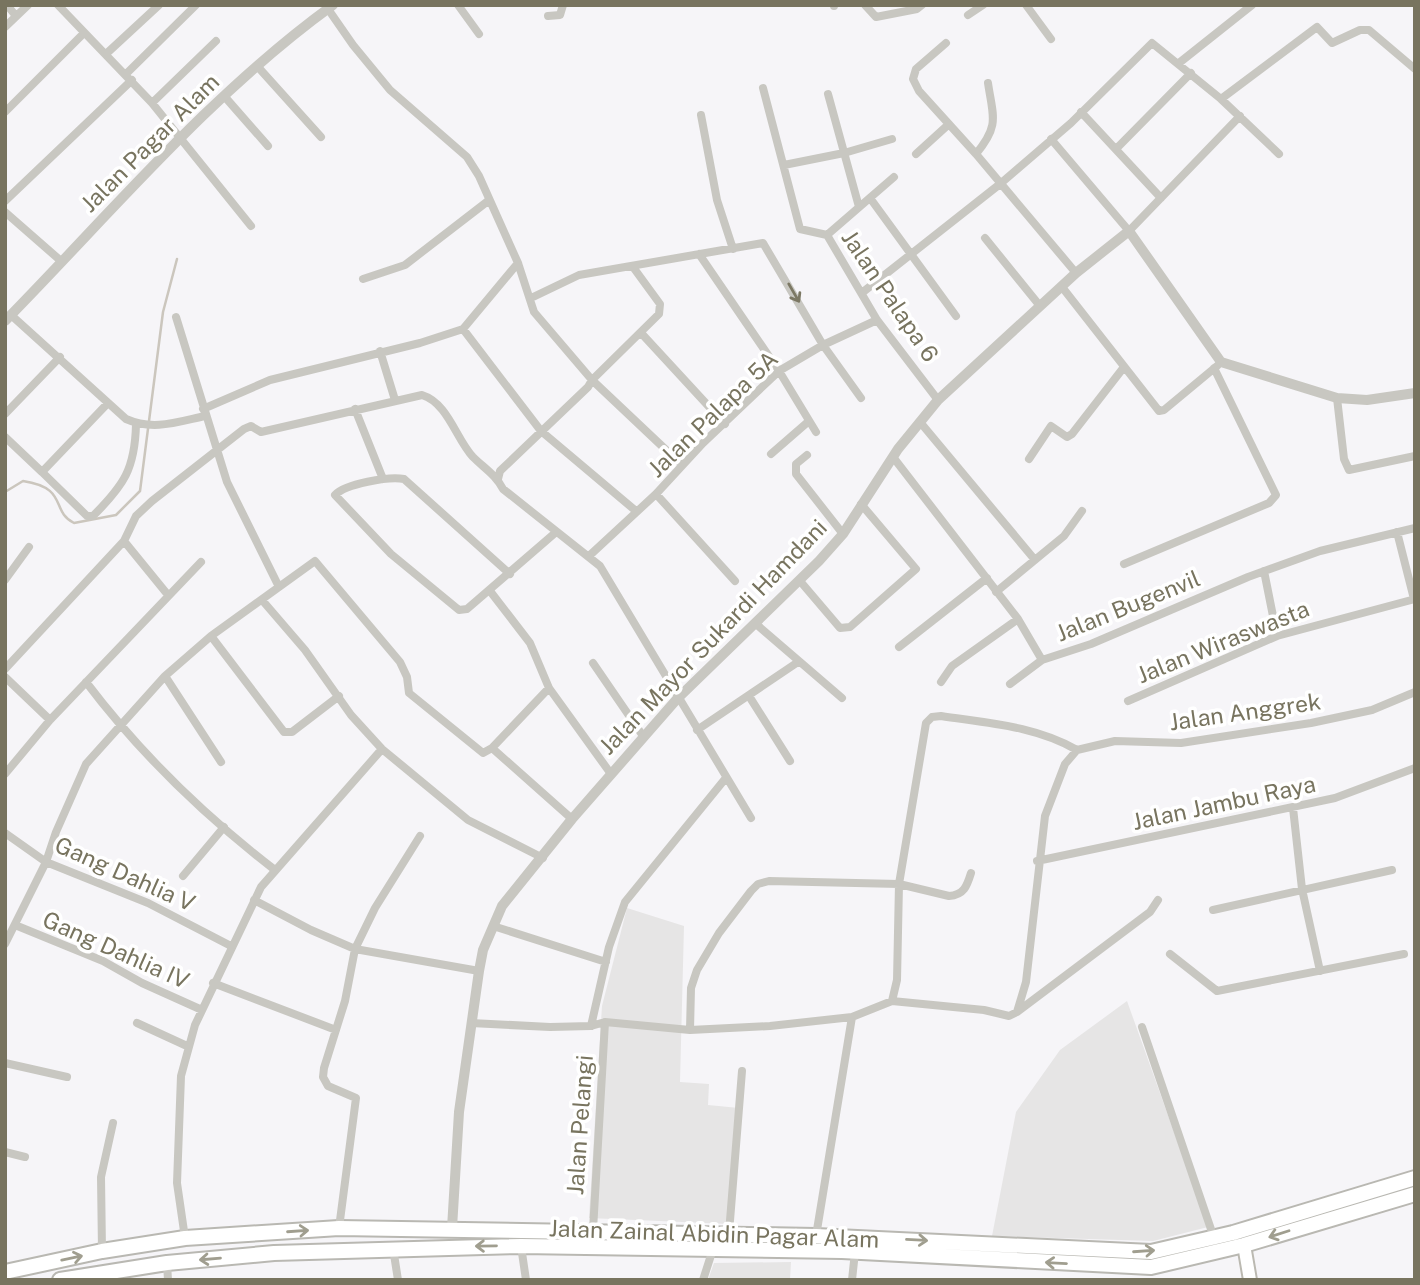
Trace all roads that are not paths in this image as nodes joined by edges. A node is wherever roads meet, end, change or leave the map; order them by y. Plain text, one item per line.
1 (7, 5) edge
2 (28, 5) edge
3 (58, 5) edge
4 (159, 5) edge
5 (196, 5) edge
6 (458, 5) edge
7 (563, 5) edge
8 (865, 5) edge
9 (922, 5) edge
10 (983, 5) edge
11 (1026, 5) edge
12 (1252, 5) edge
13 (329, 6) edge
14 (968, 15) dead end
15 (16, 16) junction
16 (548, 16) dead end
17 (5, 27) edge
18 (84, 33) junction
19 (479, 34) dead end
20 (1051, 39) dead end
21 (216, 41) dead end
22 (946, 43) dead end
23 (106, 54) junction
24 (1180, 63) junction
25 (258, 67) junction
26 (1415, 69) edge
27 (1191, 73) junction
28 (129, 77) junction
29 (988, 83) dead end
30 (763, 88) dead end
31 (828, 93) dead end
32 (225, 97) junction
33 (1222, 99) junction
34 (152, 103) junction
35 (5, 112) edge
36 (1082, 112) junction
37 (701, 115) dead end
38 (1240, 116) junction
39 (950, 124) junction
40 (321, 137) dead end
41 (180, 139) junction
42 (892, 139) dead end
43 (1051, 139) junction
44 (268, 146) dead end
45 (1117, 149) junction
46 (844, 153) junction
47 (916, 154) dead end
48 (976, 154) junction
49 (1279, 154) dead end
50 (783, 164) junction
51 (894, 177) dead end
52 (1000, 184) junction
53 (870, 198) junction
54 (1161, 198) junction
55 (5, 201) edge
56 (488, 201) junction
57 (859, 207) junction
58 (5, 212) edge
59 (251, 226) dead end
60 (1129, 230) junction
61 (827, 234) junction
62 (985, 238) dead end
63 (733, 249) junction
64 (912, 253) junction
65 (699, 254) junction
66 (61, 261) junction
67 (518, 263) junction
68 (632, 267) junction
69 (1076, 274) junction
70 (362, 279) dead end
71 (1062, 287) junction
72 (863, 292) junction
73 (531, 298) junction
74 (1040, 306) junction
75 (956, 316) dead end
76 (176, 317) dead end
77 (8, 318) edge
78 (877, 320) junction
79 (463, 328) junction
80 (642, 334) junction
81 (823, 345) junction
82 (380, 351) junction
83 (60, 357) junction
84 (1218, 365) junction
85 (1124, 368) junction
86 (779, 371) junction
87 (592, 380) junction
88 (1415, 393) edge
89 (861, 398) dead end
90 (1338, 398) junction
91 (395, 400) junction
92 (938, 400) junction
93 (108, 403) junction
94 (355, 409) junction
95 (204, 412) junction
96 (5, 414) edge
97 (809, 421) junction
98 (920, 422) junction
99 (725, 424) junction
100 (139, 425) junction
101 (541, 431) junction
102 (816, 432) dead end
103 (5, 437) edge
104 (216, 452) junction
105 (771, 454) dead end
106 (807, 455) dead end
107 (1415, 456) edge
108 (893, 457) junction
109 (1029, 459) dead end
110 (682, 465) junction
111 (42, 472) junction
112 (383, 479) junction
113 (498, 479) junction
114 (656, 494) junction
115 (861, 503) junction
116 (636, 511) junction
117 (1082, 511) dead end
118 (1415, 528) edge
119 (1397, 532) junction
120 (555, 533) junction
121 (843, 534) junction
122 (124, 541) junction
123 (29, 547) dead end
124 (589, 556) junction
125 (1035, 560) junction
126 (201, 562) dead end
127 (1124, 564) dead end
128 (1264, 571) junction
129 (510, 574) junction
130 (988, 578) junction
131 (5, 580) edge
132 (735, 581) dead end
133 (800, 582) junction
134 (279, 587) junction
135 (490, 591) junction
136 (996, 592) junction
137 (168, 596) junction
138 (1414, 599) edge
139 (262, 600) junction
140 (1018, 619) junction
141 (756, 624) junction
142 (211, 636) junction
143 (1277, 636) junction
144 (899, 647) dead end
145 (1042, 660) junction
146 (798, 662) junction
147 (593, 663) dead end
148 (5, 669) edge
149 (165, 676) junction
150 (5, 677) edge
151 (86, 682) junction
152 (941, 682) dead end
153 (1010, 684) dead end
154 (549, 688) junction
155 (1415, 692) edge
156 (339, 696) junction
157 (749, 696) junction
158 (842, 698) dead end
159 (677, 699) junction
160 (1128, 701) dead end
161 (50, 720) junction
162 (120, 727) junction
163 (697, 730) junction
164 (643, 736) junction
165 (492, 748) junction
166 (382, 749) junction
167 (1077, 750) junction
168 (790, 761) dead end
169 (221, 762) dead end
170 (1415, 768) edge
171 (5, 774) edge
172 (611, 774) junction
173 (725, 779) junction
174 (1293, 807) junction
175 (751, 818) dead end
176 (572, 820) junction
177 (224, 827) junction
178 (6, 834) edge
179 (419, 836) dead end
180 (543, 858) junction
181 (1037, 861) junction
182 (46, 862) junction
183 (275, 870) junction
184 (1392, 870) dead end
185 (971, 873) dead end
186 (183, 876) dead end
187 (899, 884) junction
188 (1302, 889) junction
189 (254, 900) junction
190 (1158, 900) dead end
191 (1213, 910) dead end
192 (15, 925) junction
193 (493, 926) junction
194 (5, 944) edge
195 (231, 946) junction
196 (355, 949) junction
197 (1170, 954) dead end
198 (1404, 954) dead end
199 (606, 962) junction
200 (479, 971) junction
201 (1320, 971) junction
202 (213, 983) junction
203 (892, 1001) junction
204 (201, 1010) junction
205 (1017, 1012) junction
206 (852, 1017) junction
207 (605, 1022) junction
208 (137, 1023) dead end
209 (471, 1023) junction
210 (591, 1026) junction
211 (1142, 1027) dead end
212 (337, 1030) junction
213 (690, 1030) junction
214 (187, 1046) junction
215 (5, 1063) edge
216 (742, 1071) dead end
217 (67, 1077) dead end
218 (113, 1124) dead end
219 (5, 1152) edge
220 (25, 1157) dead end
221 (1415, 1178) edge
222 (1391, 1193) junction
223 (1415, 1194) edge
224 (1308, 1218) junction
225 (339, 1228) junction
226 (452, 1228) junction
227 (593, 1230) junction
228 (729, 1233) junction
229 (816, 1236) junction
230 (185, 1238) junction
231 (1214, 1238) junction
232 (1244, 1245) junction
233 (521, 1246) junction
234 (393, 1248) junction
235 (713, 1249) junction
236 (102, 1251) junction
237 (855, 1252) junction
238 (992, 1252) junction
239 (167, 1263) junction
240 (5, 1272) edge
241 (60, 1280) edge
242 (168, 1280) edge
243 (398, 1280) edge
244 (526, 1280) edge
245 (703, 1280) edge
246 (852, 1280) edge
247 (1250, 1280) edge

1 - 15 street
2 - 15 street
3 - 18 street
4 - 23 street
5 - 28 street
6 - 19 street
7 - 16 street
8 - 9 street
10 - 14 street
11 - 20 street
12 - 24 street
13 - 25 street, Jalan Pagar Alam
13 - 56 street
15 - 17 street
18 - 23 street
18 - 35 street
21 - 34 street
22 - 39 street
23 - 28 street
24 - 27 street
24 - 36 street
25 - 32 street, Jalan Pagar Alam
25 - 40 street
26 - 33 street
27 - 33 street
27 - 45 street
28 - 34 street
28 - 55 street
29 - 48 street
30 - 50 street
31 - 46 street
32 - 41 street, Jalan Pagar Alam
32 - 44 street
33 - 38 street
34 - 41 street
36 - 43 street
36 - 45 street
37 - 63 street
38 - 49 street
38 - 54 street
39 - 47 street
39 - 48 street
41 - 59 street
41 - 66 street, Jalan Pagar Alam
42 - 46 street
43 - 52 street
43 - 60 street
45 - 54 street
46 - 50 street
46 - 57 street
48 - 52 street
50 - 61 street, Jalan Palapa 6
51 - 53 street
52 - 64 street
52 - 69 street
53 - 57 street
53 - 64 street
54 - 60 street
56 - 67 street
56 - 70 street
57 - 61 street
58 - 66 street
60 - 69 street, Jalan Mayor Sukardi Hamdani
60 - 84 street
61 - 72 street, Jalan Palapa 6
62 - 74 street
63 - 65 street
63 -> 81 street
64 - 72 street
64 - 75 street
65 - 68 street
65 - 86 street
66 - 77 street, Jalan Pagar Alam
67 - 73 street
67 - 79 street
68 - 73 street
68 - 80 street
69 - 71 street, Jalan Mayor Sukardi Hamdani
71 - 74 street, Jalan Mayor Sukardi Hamdani
71 - 85 street
72 - 78 street, Jalan Palapa 6
73 - 87 street
74 - 92 street, Jalan Mayor Sukardi Hamdani
76 - 95 street
77 - 83 street
78 - 81 street, Jalan Palapa 5A
78 - 92 street, Jalan Palapa 6
79 - 82 street
79 - 101 street
80 - 87 street
80 - 99 street
81 - 86 street, Jalan Palapa 5A
81 - 89 street
82 - 91 street
82 - 95 street
83 - 93 street
83 - 96 street
84 - 85 street
84 - 90 street
84 - 127 street
85 - 109 street
86 - 97 street
86 - 99 street, Jalan Palapa 5A
87 - 101 street
87 - 110 street
88 - 90 street
90 - 107 street
91 - 94 street
91 - 113 street
92 - 98 street, Jalan Mayor Sukardi Hamdani
93 - 100 street
93 - 111 street
94 - 104 street
94 - 112 street
95 - 100 street
95 - 104 street
97 - 102 street
97 - 105 street
98 - 108 street, Jalan Mayor Sukardi Hamdani
98 - 125 street
99 - 110 street, Jalan Palapa 5A
100 - 111 street
101 - 113 street
101 - 116 street
103 - 111 street
104 - 122 street
104 - 134 street
106 - 121 street
108 - 115 street, Jalan Mayor Sukardi Hamdani
108 - 130 street
110 - 114 street, Jalan Palapa 5A
112 - 129 street
112 - 135 street
113 - 120 street
114 - 116 street, Jalan Palapa 5A
114 - 132 street
115 - 121 street, Jalan Mayor Sukardi Hamdani
115 - 133 street
116 - 124 street, Jalan Palapa 5A
117 - 125 street
118 - 119 street, Jalan Bugenvil
119 - 128 street, Jalan Bugenvil
119 - 138 street
120 - 124 street
120 - 129 street
121 - 133 street, Jalan Mayor Sukardi Hamdani
122 - 137 street
122 - 148 street
123 - 131 street
124 - 159 street
125 - 136 street
126 - 137 street
128 - 143 street
128 - 145 street, Jalan Bugenvil
129 - 135 street
130 - 136 street
130 - 144 street
133 - 141 street, Jalan Mayor Sukardi Hamdani
134 - 139 street
134 - 165 street
135 - 154 street
136 - 140 street
137 - 151 street
138 - 143 street, Jalan Wiraswasta
139 - 142 street
139 - 156 street
140 - 145 street
140 - 152 street
141 - 146 street
141 - 159 street, Jalan Mayor Sukardi Hamdani
142 - 149 street
142 - 156 street
143 - 160 street, Jalan Wiraswasta
145 - 153 street, Jalan Bugenvil
146 - 157 street
146 - 158 street
147 - 164 street
149 - 162 street
149 - 169 street
150 - 161 street
151 - 161 street
151 - 162 street
154 - 165 street
154 - 172 street
155 - 167 street, Jalan Anggrek
156 - 166 street
157 - 163 street
157 - 168 street
159 - 163 street
159 - 164 street, Jalan Mayor Sukardi Hamdani
161 - 171 street
162 - 177 street
162 - 182 street
163 - 173 street
164 - 172 street, Jalan Mayor Sukardi Hamdani
165 - 176 street
166 - 180 street
166 - 183 street
167 - 181 street
167 - 187 street
170 - 174 street, Jalan Jambu Raya
172 - 176 street, Jalan Mayor Sukardi Hamdani
173 - 175 street
173 - 199 street
174 - 181 street, Jalan Jambu Raya
174 - 188 street
176 - 180 street, Jalan Mayor Sukardi Hamdani
177 - 183 street
177 - 186 street
178 - 182 street, Gang Dahlia V
179 - 196 street
180 - 193 street, Jalan Mayor Sukardi Hamdani
181 - 205 street
182 - 192 street
182 - 195 street, Gang Dahlia V
183 - 189 street
184 - 188 street
185 - 187 street
187 - 203 street
187 - 213 street
188 - 191 street
188 - 201 street
189 - 195 street
189 - 196 street
190 - 205 street
192 - 194 street
192 - 204 street, Gang Dahlia IV
193 - 199 street
193 - 200 street, Jalan Mayor Sukardi Hamdani
195 - 202 street
196 - 200 street
196 - 212 street
197 - 201 street
198 - 201 street
199 - 210 street
200 - 209 street, Jalan Mayor Sukardi Hamdani
202 - 204 street
202 - 212 street
203 - 205 street
203 - 206 street
204 - 214 street
206 - 213 street
206 - 229 street
207 - 210 street
207 - 213 street
207 - 227 street, Jalan Pelangi
208 - 214 street
209 - 210 street
209 - 226 street, Jalan Mayor Sukardi Hamdani
211 - 231 street
212 - 225 street
214 - 230 street
215 - 217 street
216 - 228 street
218 - 236 street
219 - 220 street
221 - 222 highway, Jalan Zainal Abidin Pagar Alam
222 - 223 highway, Jalan Zainal Abidin Pagar Alam
222 - 224 highway, Jalan Zainal Abidin Pagar Alam
224 - 231 highway, Jalan Zainal Abidin Pagar Alam
224 -> 232 highway, Jalan Zainal Abidin Pagar Alam
225 - 226 highway, Jalan Zainal Abidin Pagar Alam
230 -> 225 highway, Jalan Zainal Abidin Pagar Alam
226 - 227 highway, Jalan Zainal Abidin Pagar Alam
227 - 228 highway, Jalan Zainal Abidin Pagar Alam
228 - 229 highway, Jalan Zainal Abidin Pagar Alam
229 -> 238 highway, Jalan Zainal Abidin Pagar Alam
230 - 236 highway, Jalan Zainal Abidin Pagar Alam
238 -> 231 highway, Jalan Zainal Abidin Pagar Alam
232 -> 238 highway, Jalan Zainal Abidin Pagar Alam
232 - 247 main road
233 -> 234 highway, Jalan Zainal Abidin Pagar Alam
233 - 235 highway, Jalan Zainal Abidin Pagar Alam
233 - 244 street
234 -> 239 highway, Jalan Zainal Abidin Pagar Alam
234 - 243 street
235 - 237 highway, Jalan Zainal Abidin Pagar Alam
235 - 245 street
240 -> 236 highway, Jalan Zainal Abidin Pagar Alam
237 - 238 highway, Jalan Zainal Abidin Pagar Alam
237 - 246 street
239 - 241 highway, Jalan Zainal Abidin Pagar Alam
239 - 242 street

